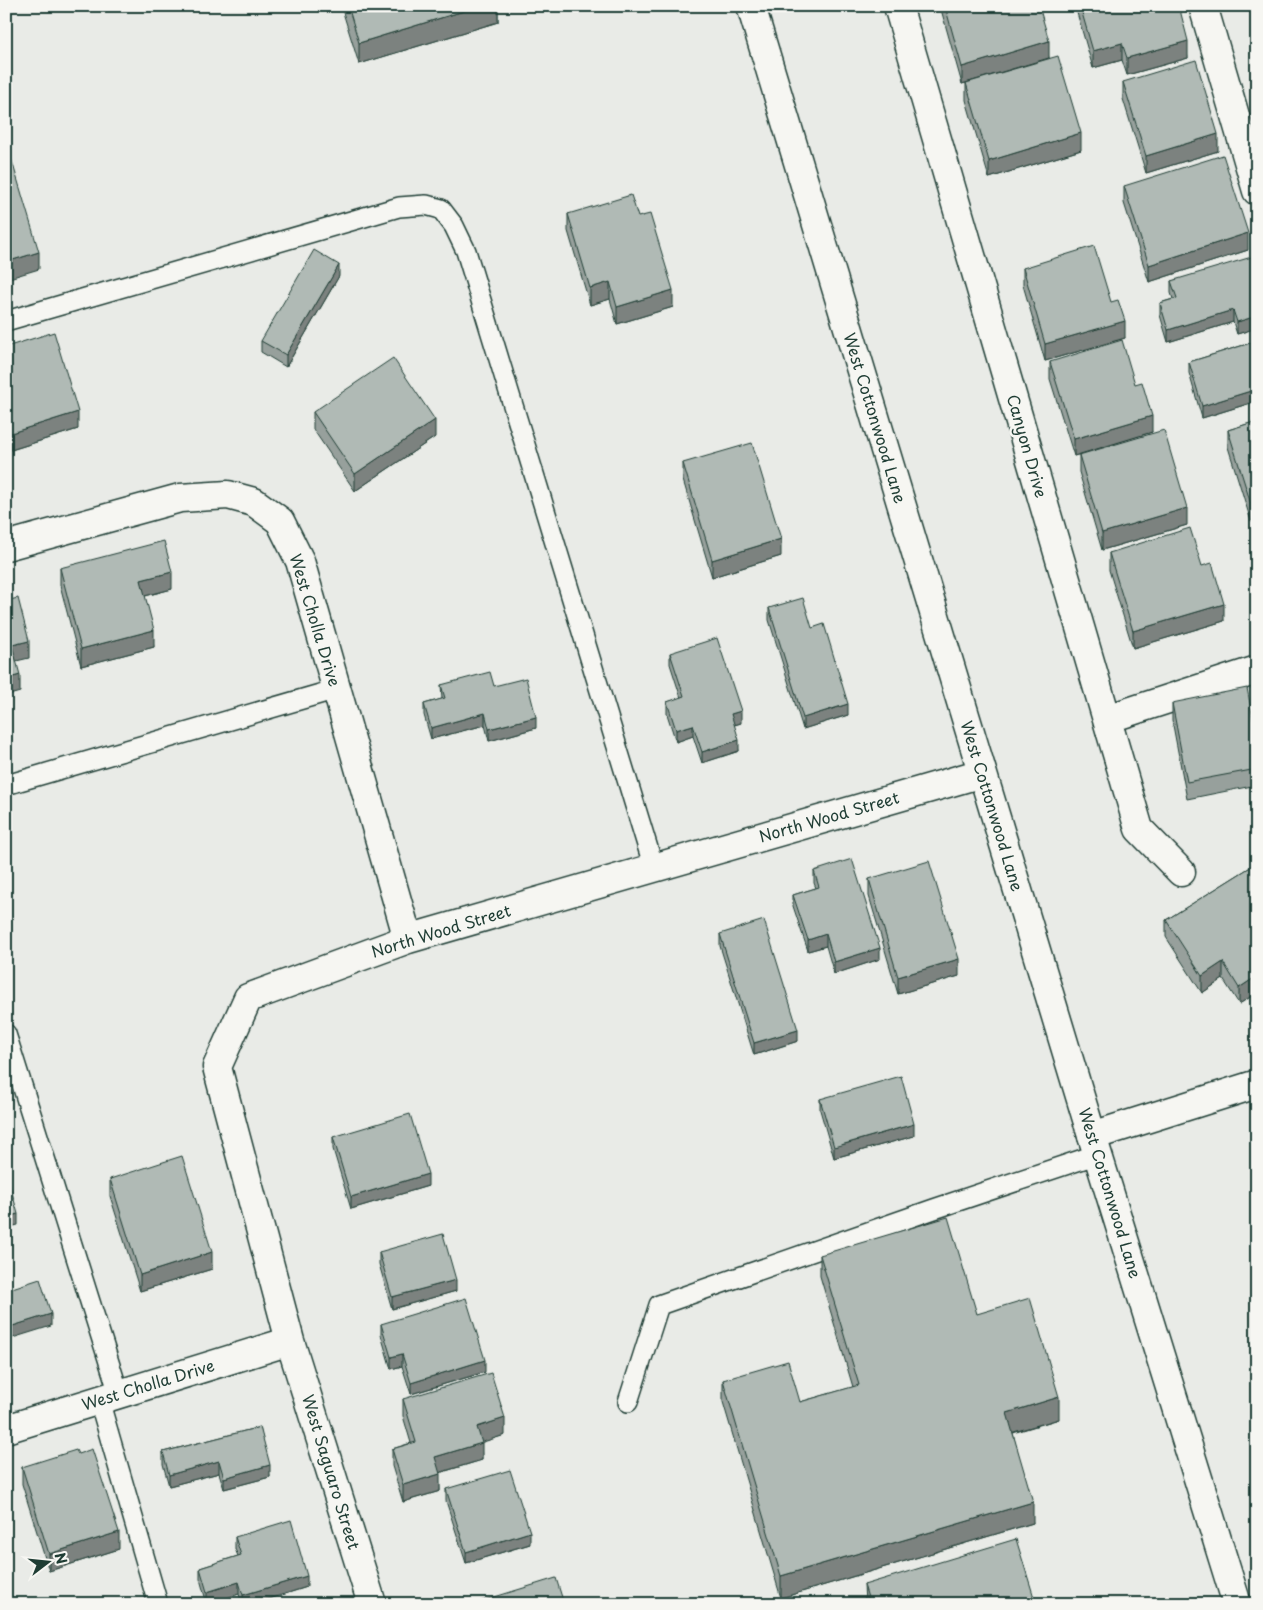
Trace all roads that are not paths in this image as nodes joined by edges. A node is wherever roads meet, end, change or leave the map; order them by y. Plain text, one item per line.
1 (751, 6) edge
2 (898, 6) edge
3 (1203, 6) edge
4 (1257, 191) edge
5 (6, 321) edge
6 (6, 546) edge
7 (1257, 670) edge
8 (337, 689) junction
9 (1106, 719) junction
10 (982, 773) junction
11 (6, 785) edge
12 (654, 868) junction
13 (1181, 872) dead end
14 (408, 939) junction
15 (6, 1034) edge
16 (1257, 1084) edge
17 (1095, 1145) junction
18 (290, 1341) junction
19 (109, 1397) junction
20 (628, 1402) dead end
21 (6, 1429) edge
22 (158, 1604) edge
23 (372, 1604) edge
24 (1237, 1604) edge

1 - 10 street, West Cottonwood Lane
2 - 9 street, Canyon Drive
3 - 4 street
5 - 12 lane
6 - 8 street, West Cholla Drive
7 - 9 street
8 - 11 lane
8 - 14 street, West Cholla Drive
9 - 13 street, Canyon Drive
10 - 12 street, North Wood Street
10 - 17 street, West Cottonwood Lane
12 - 14 street, North Wood Street
14 - 18 street, North Wood Street
15 - 19 lane
16 - 17 street
17 - 20 lane
17 - 24 street, West Cottonwood Lane
18 - 19 street, West Cholla Drive
18 - 23 street, West Saguaro Street
19 - 21 street, West Cholla Drive
19 - 22 lane

